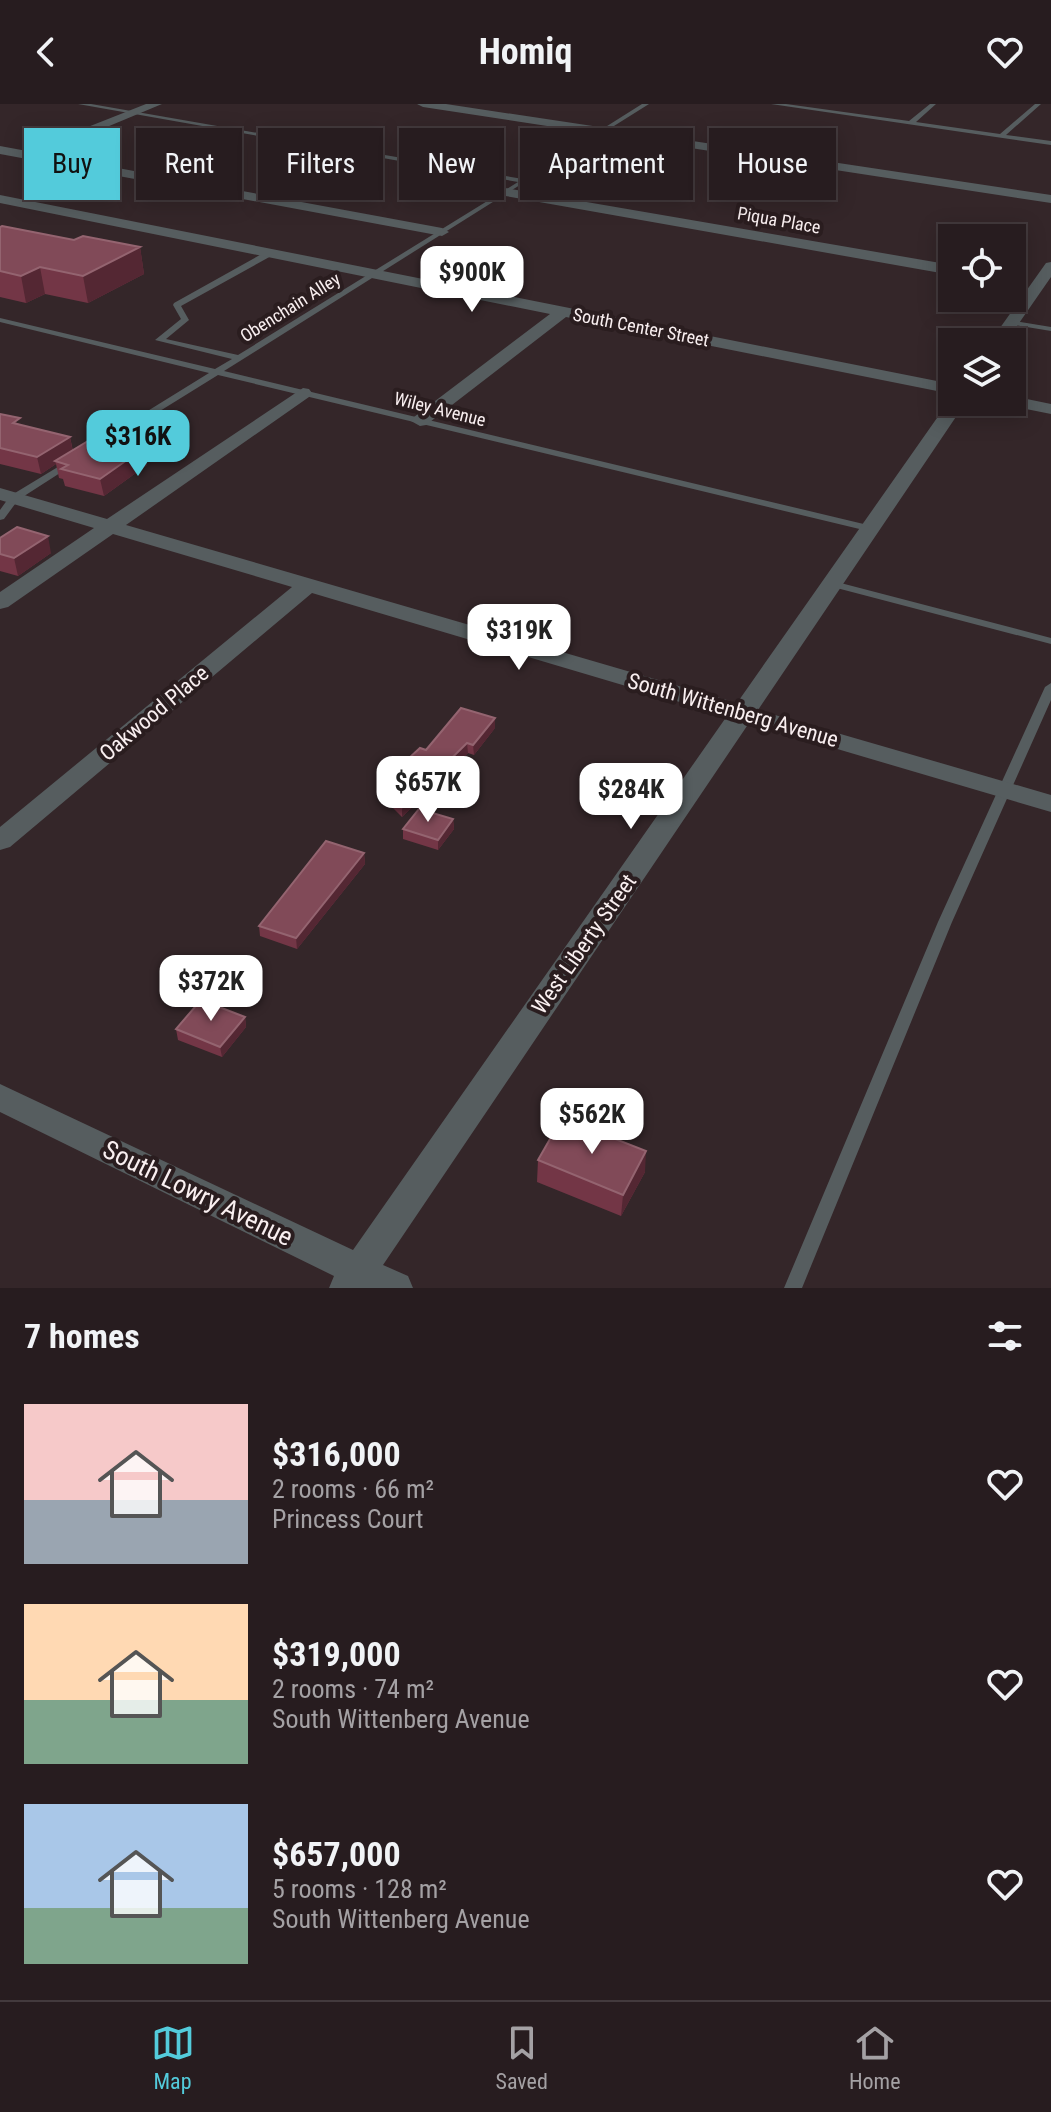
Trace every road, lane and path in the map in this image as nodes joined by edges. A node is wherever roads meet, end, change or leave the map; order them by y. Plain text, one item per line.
1 (81, 104) edge
2 (156, 104) edge
3 (423, 104) edge
4 (483, 104) edge
5 (646, 104) edge
6 (774, 104) edge
7 (933, 104) edge
8 (1038, 104) edge
9 (470, 111) junction
10 (134, 113) junction
11 (911, 123) junction
12 (96, 128) edge
13 (582, 128) edge
14 (607, 128) edge
15 (1001, 136) junction
16 (1051, 143) edge
17 (693, 145) edge
18 (0, 150) edge
19 (24, 154) edge
20 (24, 157) edge
21 (0, 167) edge
22 (120, 172) edge
23 (520, 180) edge
24 (520, 183) edge
25 (505, 192) junction
26 (0, 199) edge
27 (1051, 199) edge
28 (442, 232) junction
29 (270, 253) junction
30 (1051, 266) edge
31 (938, 268) edge
32 (374, 274) junction
33 (562, 312) junction
34 (0, 320) edge
35 (1012, 322) junction
36 (1008, 328) edge
37 (1051, 329) edge
38 (240, 358) junction
39 (216, 372) junction
40 (938, 386) edge
41 (303, 393) junction
42 (1026, 404) edge
43 (1051, 409) edge
44 (948, 416) edge
45 (420, 421) junction
46 (5, 503) edge
47 (107, 526) junction
48 (872, 529) junction
49 (833, 584) junction
50 (308, 585) junction
51 (0, 602) edge
52 (1051, 641) edge
53 (1051, 687) edge
54 (743, 713) junction
55 (1006, 791) junction
56 (1051, 804) edge
57 (0, 841) edge
58 (0, 1097) edge
59 (353, 1279) edge
60 (395, 1288) edge
61 (793, 1288) edge

1 - 10 lane
2 - 10 street
3 - 9 street
4 - 9 street
5 - 14 lane, Obenchain Alley
6 - 11 lane
7 - 11 lane
8 - 15 lane
9 - 13 street
10 - 12 street
10 - 23 lane
11 - 15 lane
15 - 16 lane
17 - 27 street
18 - 19 street
20 - 21 street
22 - 28 street
24 - 25 lane, Obenchain Alley
25 - 28 lane, Obenchain Alley
25 - 31 street, Piqua Place
26 - 29 street, South Center Street
28 - 32 lane, Obenchain Alley
29 - 32 street, South Center Street
29 - 38 lane
30 - 35 street
32 - 33 street, South Center Street
32 - 38 lane, Obenchain Alley
33 - 40 street, South Center Street
33 - 45 street
34 - 39 lane, Wiley Avenue
35 - 36 street
35 - 37 lane
38 - 39 lane, Obenchain Alley
39 - 41 lane, Wiley Avenue
39 - 46 lane, Obenchain Alley
41 - 45 lane, Wiley Avenue
41 - 47 street
42 - 43 street
44 - 48 street, West Liberty Street
45 - 48 lane, Wiley Avenue
46 - 47 street, South Wittenberg Avenue
47 - 50 street, South Wittenberg Avenue
47 - 51 street
48 - 49 street, West Liberty Street
49 - 52 lane
49 - 54 street, West Liberty Street
50 - 54 street, South Wittenberg Avenue
50 - 57 street, Oakwood Place
53 - 55 lane
54 - 55 street, South Wittenberg Avenue
54 - 59 street, West Liberty Street
55 - 56 street, South Wittenberg Avenue
55 - 61 lane
58 - 59 street, South Lowry Avenue
59 - 60 street, South Lowry Avenue

